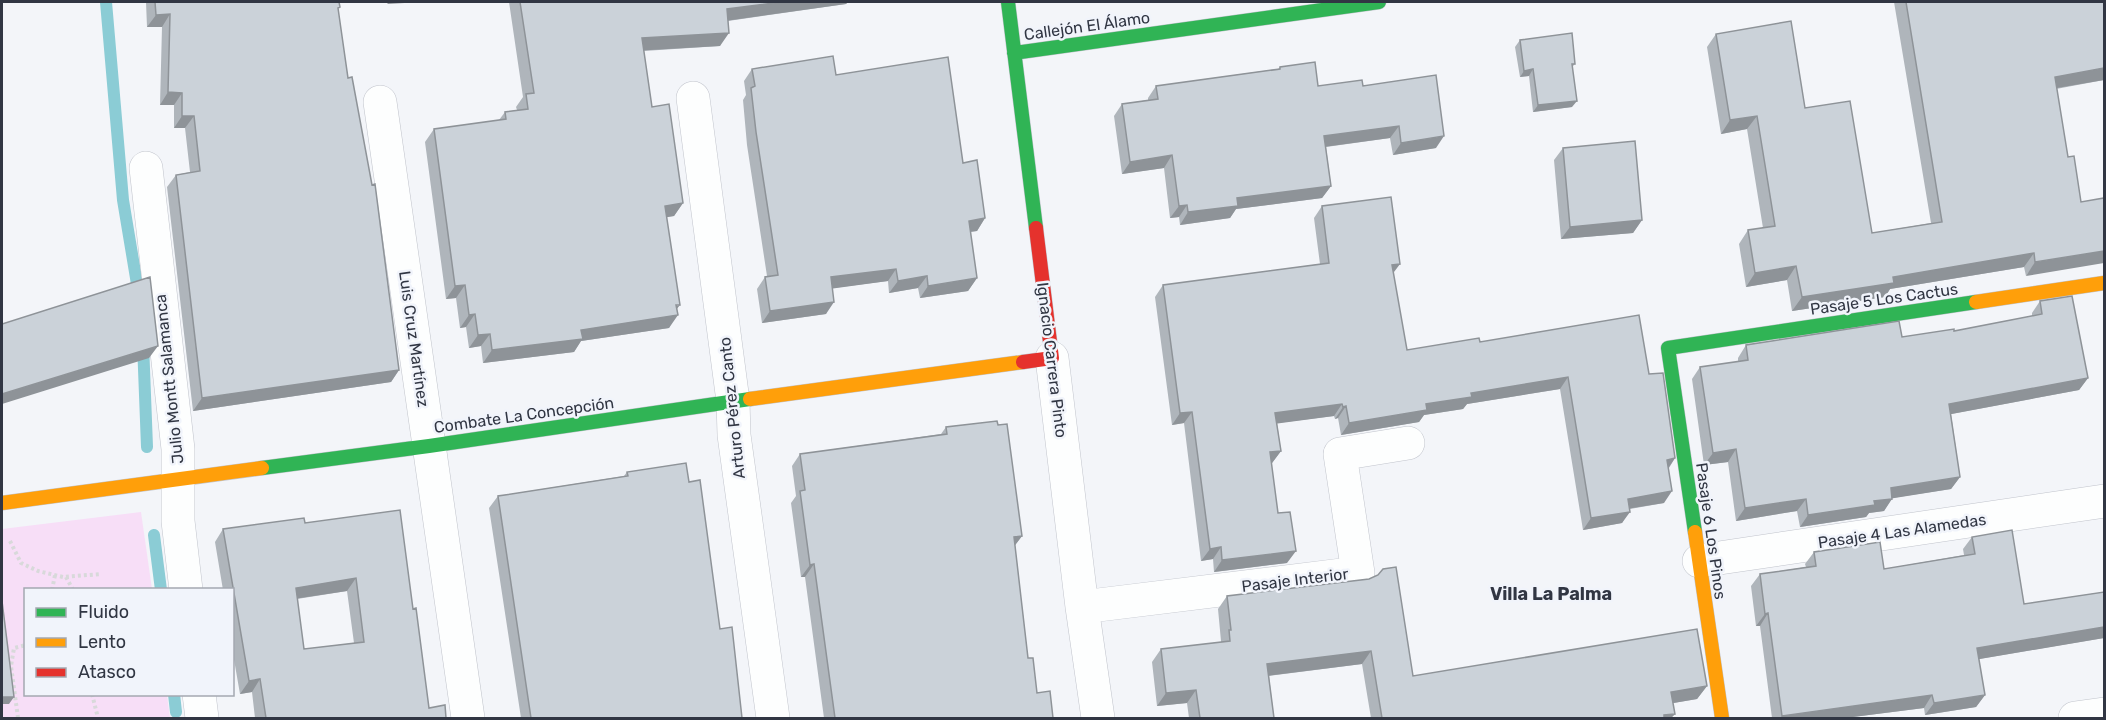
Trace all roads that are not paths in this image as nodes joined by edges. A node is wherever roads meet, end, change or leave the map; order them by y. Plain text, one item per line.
1 (1008, 2) edge
2 (1379, 2) edge
3 (1241, 12) edge
4 (1014, 53) junction
5 (693, 98) dead end
6 (380, 102) dead end
7 (146, 168) dead end
8 (2104, 283) edge
9 (1668, 348) joint
10 (1052, 358) junction
11 (733, 401) junction
12 (1408, 443) dead end
13 (429, 446) junction
14 (178, 478) junction
15 (2104, 501) edge
16 (2, 503) edge
17 (1699, 561) junction
18 (186, 588) edge
19 (1082, 607) junction
20 (199, 696) edge
21 (2104, 714) edge
22 (202, 718) edge
23 (468, 718) edge
24 (772, 718) edge
25 (1098, 718) edge
26 (1722, 718) edge
27 (2075, 718) edge

1 - 4 street, Ignacio Carrera Pinto
2 - 3 street, Callejón El Álamo
3 - 4 street, Callejón El Álamo
4 - 10 street, Ignacio Carrera Pinto
5 - 11 street, Arturo Pérez Canto
6 - 13 street, Luis Cruz Martínez
7 - 14 street, Julio Montt Salamanca
8 - 9 street, Pasaje 5 Los Cactus
9 - 17 street, Pasaje 6 Los Pinos
10 - 11 street, Combate La Concepción
10 - 19 street, Ignacio Carrera Pinto
11 - 13 street, Combate La Concepción
11 - 24 street, Arturo Pérez Canto
12 - 19 street, Pasaje Interior
13 - 14 street, Combate La Concepción
13 - 23 street, Luis Cruz Martínez
14 - 16 street, Combate La Concepción
14 - 18 street, Julio Montt Salamanca
15 - 17 street, Pasaje 4 Las Alamedas
17 - 26 street, Pasaje 6 Los Pinos
19 - 25 street, Ignacio Carrera Pinto
20 - 22 street
21 - 27 street

